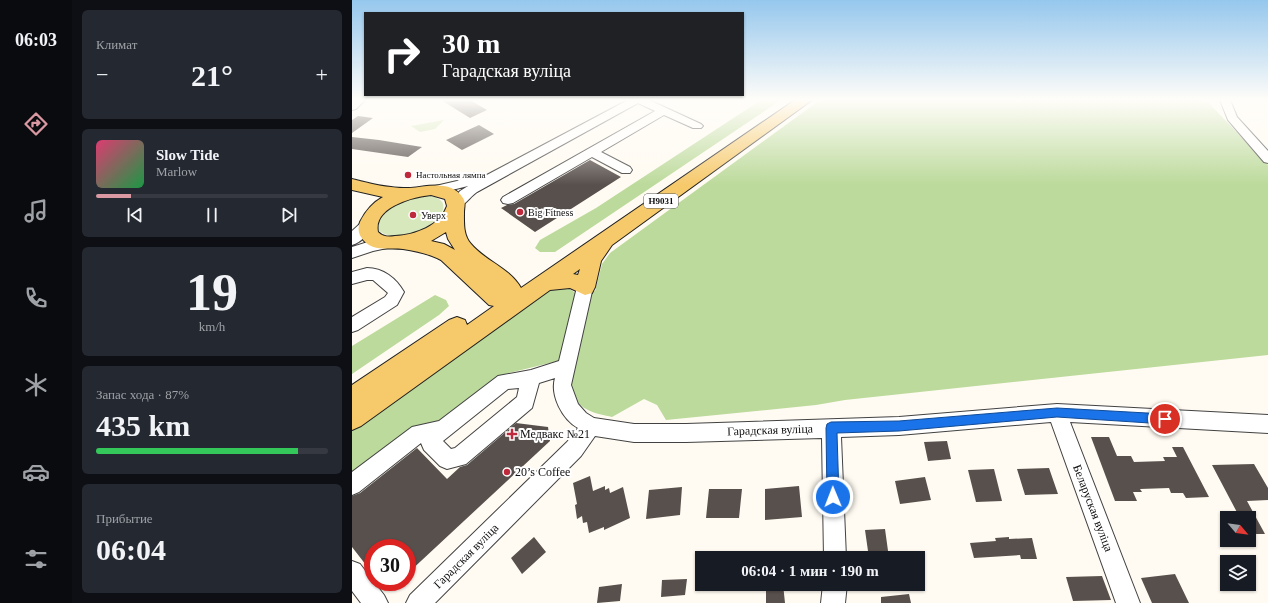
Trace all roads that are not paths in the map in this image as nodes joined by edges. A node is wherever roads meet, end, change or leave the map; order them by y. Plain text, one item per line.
1 (568, 128) edge
2 (584, 128) edge
3 (633, 128) edge
4 (750, 128) edge
5 (765, 128) edge
6 (1240, 128) edge
7 (1250, 140) junction
8 (1268, 143) edge
9 (592, 152) junction
10 (1268, 159) edge
11 (620, 170) dead end
12 (352, 184) edge
13 (436, 190) junction
14 (412, 192) junction
15 (352, 194) edge
16 (508, 200) dead end
17 (456, 208) junction
18 (371, 219) junction
19 (609, 238) junction
20 (352, 240) edge
21 (393, 243) junction
22 (352, 253) edge
23 (352, 278) edge
24 (541, 284) junction
25 (585, 287) junction
26 (508, 296) junction
27 (352, 325) edge
28 (566, 366) junction
29 (531, 378) junction
30 (352, 398) edge
31 (1057, 412) junction
32 (352, 418) edge
33 (1268, 424) edge
34 (591, 426) junction
35 (831, 428) junction
36 (443, 429) junction
37 (352, 485) edge
38 (835, 551) edge
39 (352, 572) edge
40 (834, 591) edge
41 (376, 603) edge
42 (418, 603) edge
43 (833, 603) edge
44 (1128, 603) edge

1 - 13 street
2 - 17 street
3 - 9 street
4 - 26 main road, Н9031
5 - 19 main road, Н9031
6 - 7 street
7 - 8 street
7 - 10 street
9 - 11 street
9 - 16 street
12 - 14 main road
13 - 14 main road
13 - 17 main road
14 - 18 main road
15 - 18 main road
17 - 21 main road
17 - 26 main road
18 - 20 street
18 - 21 main road
19 - 24 main road, Н9031
19 - 25 main road
21 - 22 street
21 - 26 main road
23 - 27 street
24 - 25 main road
24 - 26 main road, Н9031
25 - 28 street
26 - 30 main road, Н9031
26 - 32 main road, Н9031
28 - 29 street
28 - 34 street
29 - 36 street
29 - 36 street
31 - 33 street, Гарадская вуліца
31 - 35 street, Гарадская вуліца
31 - 44 street, Беларуская вуліца
34 - 35 street, Гарадская вуліца
34 - 42 street, Гарадская вуліца
35 - 38 street
36 - 37 street
39 - 41 street
40 - 43 street

